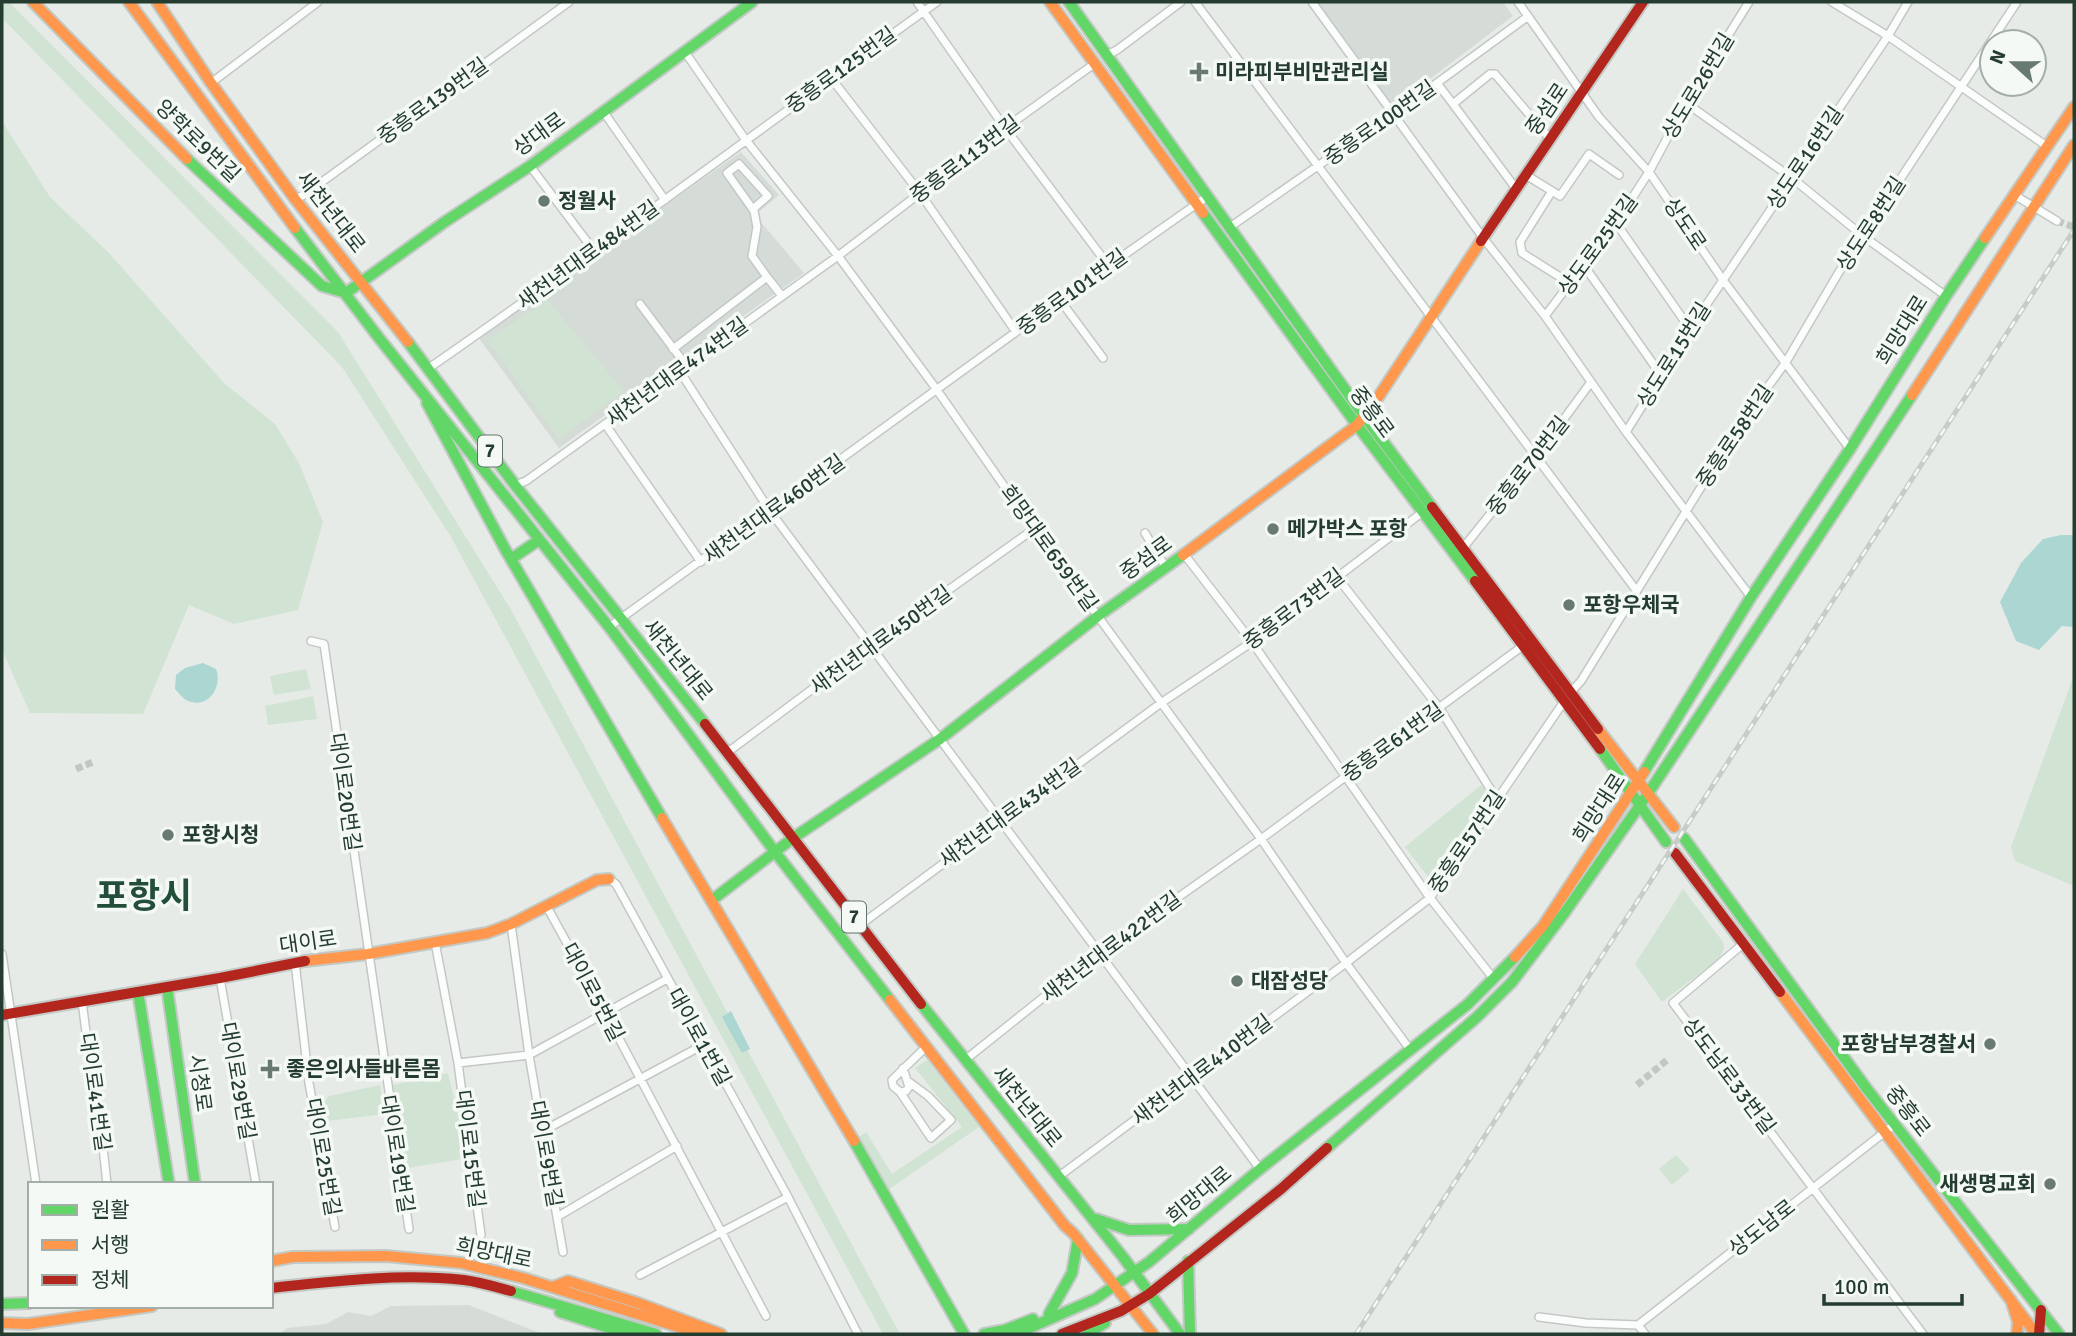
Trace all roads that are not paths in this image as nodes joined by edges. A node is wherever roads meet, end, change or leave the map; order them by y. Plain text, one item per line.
1 (33, 2) edge
2 (129, 2) edge
3 (157, 2) edge
4 (318, 2) edge
5 (569, 2) edge
6 (752, 2) edge
7 (917, 2) edge
8 (937, 2) edge
9 (1051, 2) edge
10 (1069, 2) edge
11 (1181, 2) edge
12 (1195, 2) edge
13 (1312, 2) edge
14 (1518, 2) edge
15 (1643, 2) edge
16 (1749, 2) edge
17 (1832, 2) edge
18 (1908, 2) edge
19 (2017, 2) edge
20 (924, 12) junction
21 (1527, 17) junction
22 (1888, 36) junction
23 (685, 52) junction
24 (1107, 55) junction
25 (1094, 64) junction
26 (831, 78) junction
27 (211, 83) junction
28 (1437, 83) junction
29 (1959, 88) junction
30 (1582, 92) junction
31 (1686, 103) junction
32 (1454, 104) junction
33 (2074, 107) edge
34 (603, 111) junction
35 (1392, 114) junction
36 (1005, 128) junction
37 (745, 139) junction
38 (1550, 139) junction
39 (2074, 145) edge
40 (2048, 147) junction
41 (530, 166) junction
42 (1320, 166) junction
43 (771, 171) junction
44 (1649, 172) junction
45 (1527, 175) junction
46 (1619, 175) dead end
47 (1792, 178) junction
48 (756, 183) junction
49 (1517, 190) junction
50 (1552, 191) junction
51 (919, 193) junction
52 (2016, 196) junction
53 (1208, 197) junction
54 (295, 199) junction
55 (665, 200) junction
56 (1196, 203) junction
57 (753, 209) junction
58 (2034, 209) junction
59 (2057, 221) tunnel mouth
60 (1616, 223) junction
61 (1230, 227) junction
62 (1863, 236) junction
63 (1484, 239) junction
64 (595, 252) junction
65 (838, 256) junction
66 (1108, 265) junction
67 (1585, 267) junction
68 (767, 277) junction
69 (1560, 277) dead end
70 (1723, 280) junction
71 (360, 282) junction
72 (346, 293) junction
73 (782, 296) junction
74 (1946, 296) junction
75 (1060, 300) junction
76 (640, 304) dead end
77 (1431, 314) junction
78 (1545, 316) junction
79 (1690, 329) junction
80 (1016, 332) junction
81 (673, 349) junction
82 (1103, 358) dead end
83 (1786, 362) junction
84 (682, 367) junction
85 (429, 368) junction
86 (1661, 375) junction
87 (1591, 382) junction
88 (937, 390) junction
89 (424, 397) junction
90 (1360, 421) junction
91 (605, 424) junction
92 (1626, 432) junction
93 (1850, 450) junction
94 (1536, 457) junction
95 (515, 485) junction
96 (770, 511) junction
97 (1685, 511) junction
98 (1424, 512) junction
99 (1034, 529) junction
100 (1145, 533) dead end
101 (539, 540) junction
102 (1463, 548) junction
103 (1184, 554) junction
104 (511, 559) junction
105 (701, 562) junction
106 (1166, 568) junction
107 (1337, 577) junction
108 (1636, 590) junction
109 (1751, 597) junction
110 (1098, 615) junction
111 (621, 619) junction
112 (609, 627) junction
113 (311, 640) dead end
114 (1252, 642) junction
115 (1524, 645) junction
116 (870, 646) junction
117 (1568, 697) junction
118 (1161, 703) junction
119 (1440, 709) junction
120 (940, 739) junction
121 (728, 752) junction
122 (1345, 777) junction
123 (1639, 781) junction
124 (1630, 793) junction
125 (1647, 795) junction
126 (1496, 798) junction
127 (1639, 805) junction
128 (1000, 820) junction
129 (1674, 827) dead end
130 (793, 838) junction
131 (1684, 838) dead end
132 (1261, 839) junction
133 (1666, 842) dead end
134 (775, 852) junction
135 (1675, 853) dead end
136 (609, 879) joint
137 (1430, 898) junction
138 (712, 900) junction
139 (547, 907) junction
140 (511, 924) junction
141 (860, 925) junction
142 (435, 942) junction
143 (1743, 944) junction
144 (1099, 953) junction
145 (2, 954) edge
146 (368, 954) junction
147 (295, 962) junction
148 (1346, 963) junction
149 (220, 978) junction
150 (1493, 978) junction
151 (667, 979) junction
152 (167, 987) junction
153 (138, 992) junction
154 (82, 1001) junction
155 (605, 1012) junction
156 (6, 1014) edge
157 (703, 1045) junction
158 (926, 1047) junction
159 (1409, 1048) junction
160 (529, 1055) junction
161 (965, 1060) junction
162 (458, 1063) junction
163 (904, 1068) junction
164 (1191, 1077) junction
165 (639, 1078) junction
166 (909, 1082) junction
167 (900, 1092) junction
168 (1895, 1124) junction
169 (541, 1132) junction
170 (1885, 1132) junction
171 (677, 1146) junction
172 (1260, 1169) junction
173 (1058, 1177) junction
174 (36, 1182) edge
175 (107, 1182) edge
176 (169, 1182) edge
177 (195, 1182) edge
178 (256, 1182) edge
179 (1814, 1187) junction
180 (788, 1197) junction
181 (1088, 1214) junction
182 (556, 1217) junction
183 (335, 1227) dead end
184 (1189, 1228) junction
185 (409, 1229) dead end
186 (722, 1232) junction
187 (481, 1235) dead end
188 (1078, 1239) junction
189 (563, 1252) dead end
190 (273, 1261) edge
191 (1188, 1261) junction
192 (1134, 1273) junction
193 (640, 1275) dead end
194 (553, 1287) junction
195 (273, 1288) edge
196 (1113, 1288) junction
197 (1149, 1294) junction
198 (2011, 1300) junction
199 (547, 1301) junction
200 (28, 1303) edge
201 (2, 1304) edge
202 (138, 1308) edge
203 (1127, 1308) junction
204 (2041, 1310) junction
205 (1049, 1314) junction
206 (766, 1316) dead end
207 (1539, 1317) dead end
208 (2, 1323) edge
209 (1638, 1325) junction
210 (628, 1334) edge
211 (656, 1334) edge
212 (701, 1334) edge
213 (721, 1334) edge
214 (858, 1334) edge
215 (964, 1334) edge
216 (984, 1334) edge
217 (1016, 1334) edge
218 (1062, 1334) edge
219 (1087, 1334) edge
220 (1153, 1334) edge
221 (1180, 1334) edge
222 (1190, 1334) edge
223 (1645, 1334) edge
224 (1923, 1334) edge
225 (2017, 1334) edge
226 (2038, 1334) edge
227 (2059, 1334) edge

1 - 72 main road, 양학로9번길
2 - 72 main road, 새천년대로 / 7
3 - 27 main road, 새천년대로 / 7
4 - 27 street
5 - 54 street, 중흥로139번길
6 - 23 main road, 상대로
7 - 20 street
8 - 20 street, 중흥로125번길
9 - 25 main road, 중흥로
10 - 24 main road, 중흥로
11 - 24 street
12 - 42 street
13 - 35 street
14 - 21 street, 상도로
15 - 30 main road, 중섬로
16 - 31 street, 상도로26번길
17 - 22 street
18 - 22 street, 상도로16번길
19 - 29 street, 상도로8번길
20 - 26 street, 중흥로125번길
20 - 36 street
21 - 28 street, 중흥로100번길
21 - 30 street, 상도로
22 - 29 street
22 - 47 street, 상도로16번길
23 - 34 main road, 상대로
23 - 37 street, 희망대로659번길
24 - 53 main road, 중흥로
25 - 36 street, 중흥로113번길
25 - 56 main road, 중흥로
26 - 37 street, 중흥로125번길
26 - 51 street
27 - 54 main road, 새천년대로 / 7
28 - 32 street
28 - 35 street, 중흥로100번길
29 - 40 street
29 - 62 street, 상도로8번길
30 - 38 main road, 중섬로
30 - 44 street, 상도로
31 - 44 street, 상도로26번길
31 - 47 street
32 - 38 street
32 - 49 street
33 - 40 main road, 희망대로
34 - 41 main road, 상대로
34 - 55 street
35 - 42 street, 중흥로100번길
35 - 63 street
36 - 51 street, 중흥로113번길
36 - 66 street
37 - 43 street, 희망대로659번길
37 - 55 street, 새천년대로484번길
38 - 45 main road, 중섬로
39 - 58 main road, 희망대로
40 - 52 main road, 희망대로
41 - 64 street
41 - 71 main road, 상대로
42 - 61 street, 중흥로100번길
42 - 77 street
43 - 48 street
43 - 65 street, 희망대로659번길
44 - 60 street, 상도로25번길
44 - 70 street, 상도로
45 - 49 main road, 중섬로
45 - 50 street
46 - 50 street
47 - 62 street
47 - 70 street, 상도로16번길
48 - 57 street
48 - 57 street
49 - 63 main road, 중섬로
50 - 69 street
51 - 65 street, 중흥로113번길
51 - 80 street
52 - 58 street
52 - 74 main road, 희망대로
53 - 56 street, 중흥로101번길
53 - 61 main road, 중흥로
54 - 71 main road, 새천년대로 / 7
55 - 64 street, 새천년대로484번길
56 - 66 street, 중흥로101번길
56 - 90 main road, 중흥로
57 - 68 street
58 - 59 street
58 - 125 main road, 희망대로
60 - 67 street, 상도로25번길
60 - 79 street
61 - 90 main road, 중흥로
62 - 74 street
62 - 83 street, 상도로8번길
63 - 77 main road, 중섬로
63 - 78 street
64 - 85 street, 새천년대로484번길
65 - 73 street, 새천년대로474번길
65 - 88 street, 희망대로659번길
66 - 75 street, 중흥로101번길
67 - 78 street, 상도로25번길
67 - 86 street
68 - 73 street
68 - 81 street
70 - 79 street, 상도로15번길
70 - 83 street, 상도로
71 - 72 main road, 상대로
71 - 85 main road, 새천년대로 / 7
72 - 89 main road, 새천년대로 / 7
73 - 84 street, 새천년대로474번길
74 - 93 main road, 희망대로
75 - 80 street, 중흥로101번길
75 - 82 street
76 - 81 street
77 - 90 main road, 중섬로
77 - 94 street
78 - 87 street, 중흥로58번길
79 - 86 street, 상도로15번길
80 - 88 street, 중흥로101번길
81 - 84 street
83 - 93 street, 상도로
83 - 97 street, 중흥로58번길
84 - 91 street, 새천년대로474번길
84 - 96 street
85 - 95 main road, 새천년대로 / 7
86 - 92 street, 상도로15번길
87 - 92 street, 중흥로58번길
87 - 94 street, 중흥로70번길
88 - 96 street, 새천년대로460번길
88 - 99 street, 희망대로659번길
89 - 101 main road, 새천년대로 / 7
89 - 104 main road, 새천년대로
90 - 98 main road, 중흥로
90 - 102 main road, 중흥로
90 - 103 main road, 중섬로
91 - 95 street, 새천년대로474번길
91 - 105 street
92 - 97 street, 중흥로58번길
93 - 109 main road, 희망대로
94 - 102 street, 중흥로70번길
94 - 108 street
95 - 111 main road, 새천년대로 / 7
96 - 105 street, 새천년대로460번길
96 - 116 street
97 - 108 street, 중흥로58번길
97 - 109 street, 중흥로58번길
98 - 107 street, 중흥로73번길
98 - 115 main road, 중흥로
99 - 110 street, 희망대로659번길
99 - 116 street, 새천년대로450번길
100 - 106 street
101 - 104 main road
101 - 112 main road, 새천년대로 / 7
102 - 117 main road, 중흥로
103 - 106 main road, 중섬로
103 - 114 street
104 - 138 main road, 새천년대로
105 - 111 street, 새천년대로460번길
106 - 110 main road, 중섬로
107 - 114 street, 중흥로73번길
107 - 119 street
108 - 117 street, 중흥로58번길
109 - 123 main road, 희망대로
110 - 118 street, 희망대로659번길
110 - 120 main road, 중섬로
111 - 112 street, 새천년대로460번길
111 - 121 main road, 새천년대로 / 7
112 - 134 main road, 새천년대로 / 7
113 - 146 street, 대이로20번길
114 - 118 street, 중흥로73번길
114 - 122 street
115 - 117 main road, 중흥로
115 - 119 street, 중흥로61번길
116 - 120 street
116 - 121 street, 새천년대로450번길
117 - 123 main road, 중흥로
117 - 124 main road, 중흥로
117 - 126 street, 중흥로57번길
118 - 128 street, 새천년대로434번길
118 - 132 street, 희망대로659번길
119 - 122 street, 중흥로61번길
119 - 126 street
120 - 128 street
120 - 130 main road, 중섬로
121 - 130 main road, 새천년대로 / 7
122 - 132 street, 중흥로61번길
122 - 137 street
123 - 124 main road, 희망대로
123 - 125 main road, 중흥로
124 - 127 main road, 중흥로
124 - 150 main road, 희망대로
125 - 127 main road, 희망대로
125 - 129 main road, 중흥로
126 - 137 street, 중흥로57번길
127 - 133 main road, 중흥로
127 - 191 main road, 희망대로
128 - 141 street, 새천년대로434번길
128 - 144 street
130 - 134 main road, 중섬로
130 - 141 main road, 새천년대로 / 7
131 - 168 main road, 중흥로
132 - 144 street, 새천년대로422번길
132 - 148 street, 희망대로659번길
134 - 138 main road
134 - 158 main road, 새천년대로 / 7
135 - 143 main road, 중흥로
136 - 139 main road, 대이로
136 - 151 street, 대이로1번길
137 - 148 street, 중흥로57번길
137 - 150 street
138 - 215 main road
139 - 140 main road, 대이로
139 - 155 street, 대이로5번길
140 - 142 main road, 대이로
140 - 160 street, 대이로9번길
141 - 161 main road, 새천년대로 / 7
142 - 146 main road, 대이로
142 - 162 street, 대이로15번길
143 - 170 main road, 중흥로
143 - 179 street, 상도남로33번길
144 - 161 street, 새천년대로422번길
144 - 164 street
145 - 156 street
146 - 147 main road, 대이로
146 - 185 street, 대이로19번길
147 - 149 main road, 대이로
147 - 183 street, 대이로25번길
148 - 159 street, 희망대로659번길
148 - 164 street, 새천년대로410번길
149 - 152 main road, 대이로
149 - 178 street, 대이로29번길
150 - 159 main road, 희망대로
151 - 155 street
151 - 157 street, 대이로1번길
152 - 153 main road, 대이로
152 - 177 main road, 시청로
153 - 154 main road, 대이로
153 - 176 main road
154 - 156 main road, 대이로
154 - 175 street, 대이로41번길
155 - 160 street
155 - 165 street, 대이로5번길
156 - 174 street
157 - 165 street
157 - 180 street, 대이로1번길
158 - 163 street
158 - 188 main road, 새천년대로 / 7
159 - 172 main road, 희망대로
160 - 162 street, 대이로15번길
160 - 169 street, 대이로9번길
161 - 173 main road, 새천년대로 / 7
162 - 187 street, 대이로15번길
163 - 166 street
163 - 167 street
164 - 172 street
164 - 173 street, 새천년대로410번길
165 - 169 street
165 - 171 street, 대이로5번길
166 - 167 street
166 - 167 street
168 - 170 street, 상도남로
168 - 204 main road, 중흥로
169 - 182 street, 대이로9번길
170 - 179 street, 상도남로
170 - 198 main road, 중흥로
171 - 182 street
171 - 186 street, 대이로5번길
172 - 184 main road, 희망대로
173 - 181 main road, 새천년대로 / 7
179 - 209 street, 상도남로
179 - 224 street
180 - 186 street
180 - 214 street, 대이로1번길
181 - 184 main road
181 - 192 main road, 새천년대로 / 7
182 - 189 street, 대이로9번길
184 - 192 main road, 희망대로
186 - 193 street
186 - 206 street, 대이로5번길
188 - 196 main road, 새천년대로 / 7
188 - 205 main road
190 - 194 main road, 희망대로
191 - 197 main road, 희망대로
191 - 222 main road
192 - 196 main road, 희망대로
192 - 197 main road, 새천년대로 / 7
194 - 212 main road, 희망대로
194 - 213 main road
195 - 199 main road, 희망대로
196 - 203 main road, 새천년대로 / 7
196 - 205 main road
196 - 217 main road, 희망대로
197 - 203 main road, 희망대로
197 - 221 main road, 새천년대로 / 7
198 - 225 main road
198 - 226 main road, 중흥로
199 - 210 main road
199 - 211 main road, 희망대로
200 - 201 main road
202 - 208 main road
203 - 218 main road, 희망대로
203 - 219 main road
203 - 220 main road, 새천년대로 / 7
204 - 226 main road
204 - 227 main road, 중흥로
205 - 216 main road
207 - 209 street
209 - 223 street

